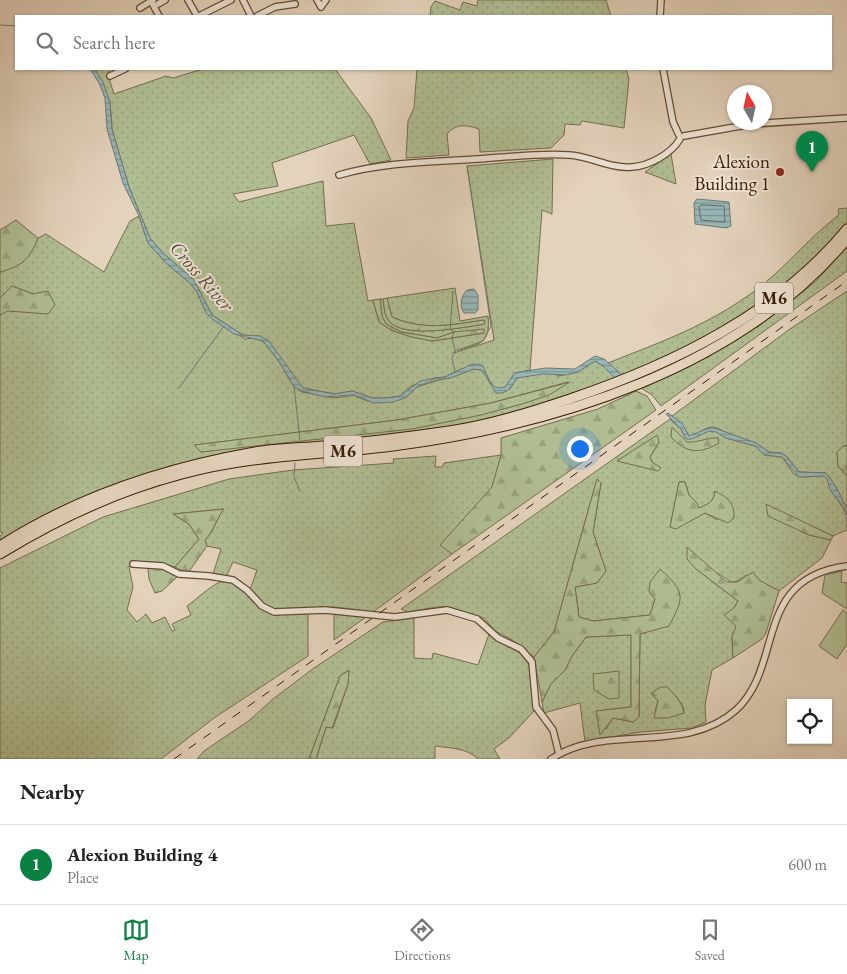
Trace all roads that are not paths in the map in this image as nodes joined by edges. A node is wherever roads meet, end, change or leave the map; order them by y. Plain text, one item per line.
1 (165, 0) edge
2 (188, 0) edge
3 (232, 0) edge
4 (243, 0) edge
5 (317, 0) edge
6 (326, 0) edge
7 (661, 0) edge
8 (154, 2) edge
9 (295, 4) dead end
10 (320, 6) junction
11 (140, 8) dead end
12 (319, 14) dead end
13 (159, 15) edge
14 (197, 15) edge
15 (200, 15) edge
16 (250, 15) edge
17 (259, 15) edge
18 (660, 15) edge
19 (123, 70) edge
20 (663, 70) edge
21 (110, 76) dead end
22 (847, 118) edge
23 (681, 137) junction
24 (339, 175) dead end
25 (847, 229) edge
26 (847, 240) edge
27 (0, 546) edge
28 (0, 554) edge
29 (133, 564) dead end
30 (847, 566) edge
31 (559, 754) junction
32 (551, 759) edge

1 - 8 street
2 - 14 street
3 - 15 street
4 - 16 street
5 - 10 street
6 - 10 street
7 - 18 street
8 - 11 street
8 - 13 street
9 - 17 street
10 - 12 street
19 - 21 street
20 - 23 street
22 - 23 street
23 - 24 street
25 - 27 highway, M6
26 - 28 highway, M6
29 - 31 street
30 - 31 street
31 - 32 street

